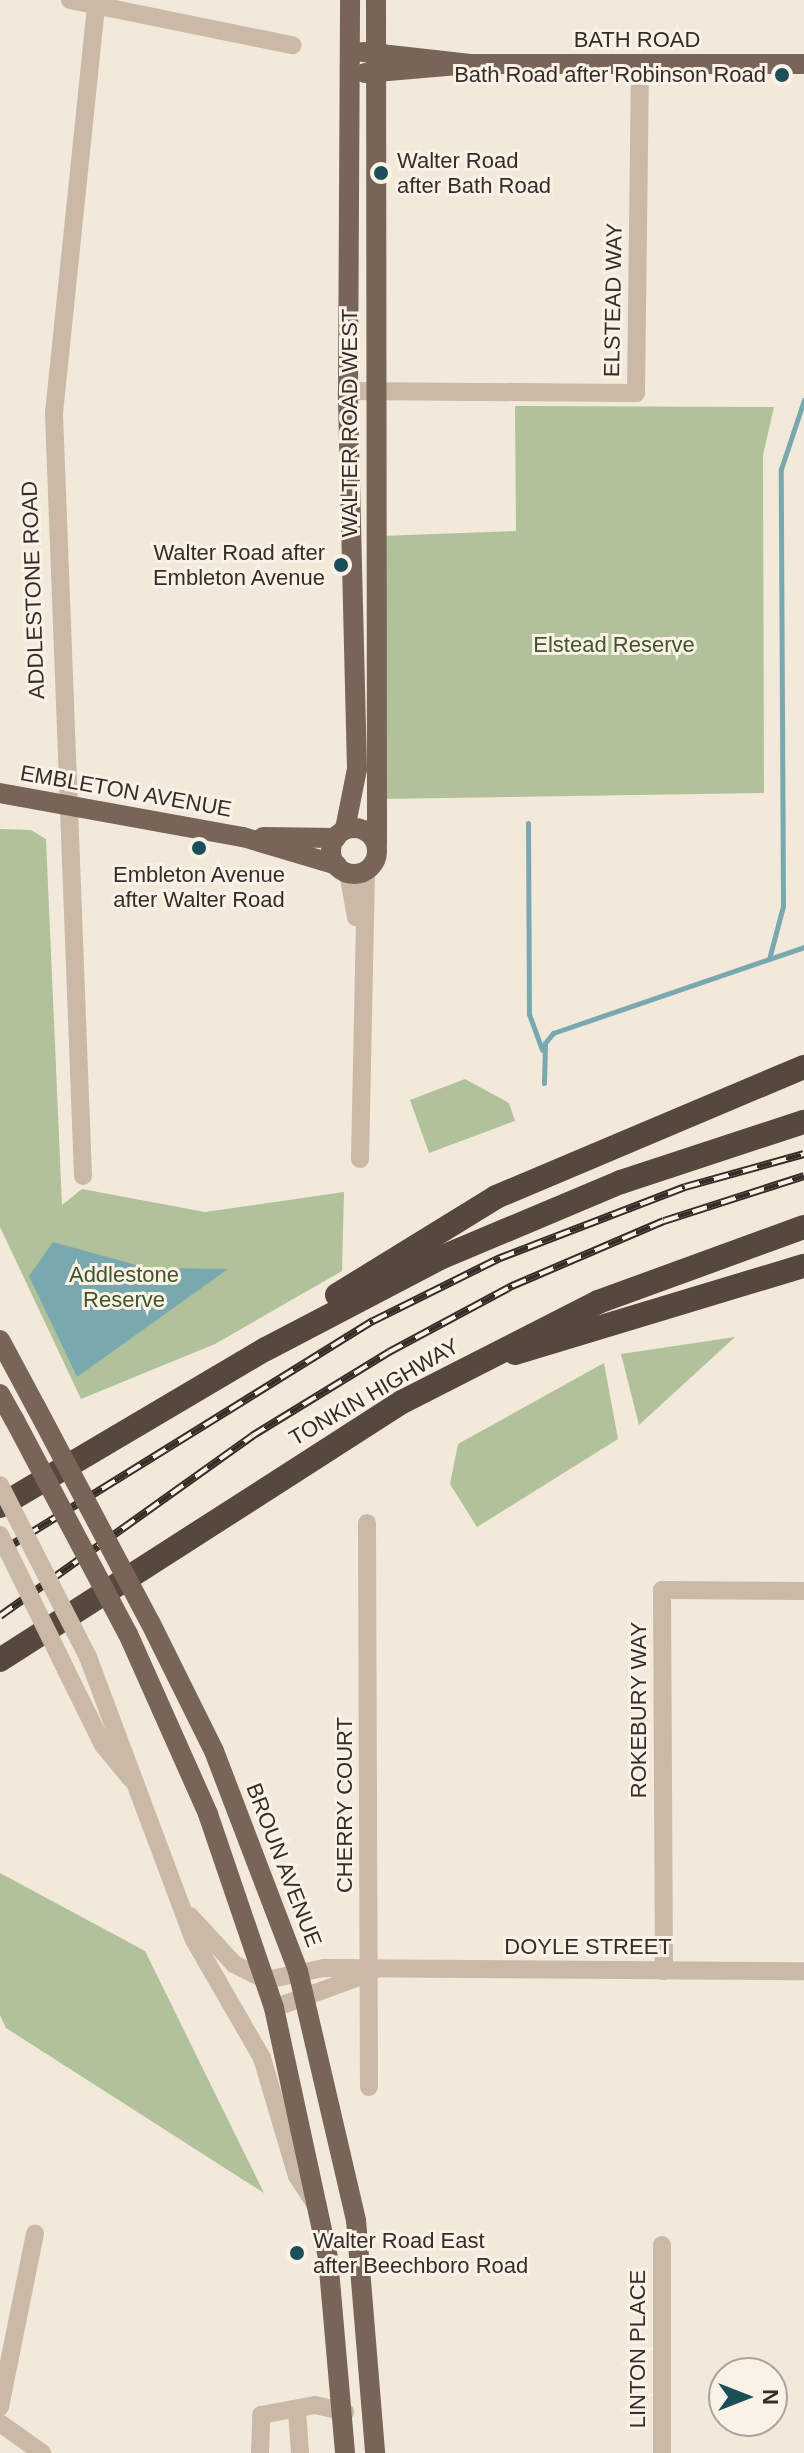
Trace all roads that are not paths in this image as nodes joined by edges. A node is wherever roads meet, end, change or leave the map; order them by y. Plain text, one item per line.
1 (70, 0) edge
2 (350, 0) edge
3 (376, 0) edge
4 (96, 6) junction
5 (292, 45) dead end
6 (349, 51) junction
7 (376, 62) junction
8 (640, 64) junction
9 (804, 64) edge
10 (349, 73) junction
11 (348, 391) junction
12 (373, 391) junction
13 (0, 793) edge
14 (64, 804) junction
15 (340, 834) junction
16 (243, 837) junction
17 (377, 845) junction
18 (350, 869) junction
19 (804, 1067) edge
20 (804, 1122) edge
21 (360, 1159) dead end
22 (83, 1176) dead end
23 (804, 1227) edge
24 (804, 1266) edge
25 (0, 1340) edge
26 (467, 1368) junction
27 (210, 1383) junction
28 (0, 1394) edge
29 (0, 1485) edge
30 (0, 1506) edge
31 (367, 1523) dead end
32 (0, 1535) edge
33 (804, 1591) edge
34 (0, 1660) edge
35 (135, 1785) junction
36 (190, 1916) junction
37 (298, 1971) junction
38 (372, 1971) junction
39 (664, 1971) junction
40 (804, 1971) edge
41 (266, 1980) junction
42 (305, 2000) junction
43 (274, 2008) junction
44 (369, 2087) dead end
45 (319, 2209) junction
46 (35, 2233) dead end
47 (662, 2245) dead end
48 (0, 2407) edge
49 (297, 2411) junction
50 (345, 2412) junction
51 (0, 2423) edge
52 (42, 2453) edge
53 (260, 2453) edge
54 (300, 2453) edge
55 (345, 2453) edge
56 (375, 2453) edge
57 (662, 2453) edge

1 - 4 street
2 - 6 main road, WALTER ROAD WEST
3 - 7 main road, WALTER ROAD WEST
4 - 5 street
4 - 14 street, ADDLESTONE ROAD
6 - 7 main road, BATH ROAD
6 - 10 main road, WALTER ROAD WEST
7 - 8 main road, BATH ROAD
7 - 10 main road, BATH ROAD
7 - 12 main road, WALTER ROAD WEST
8 - 9 main road, BATH ROAD
8 - 12 street, ELSTEAD WAY
10 - 11 main road, WALTER ROAD WEST
11 - 12 street, ELSTEAD WAY
11 - 15 main road, WALTER ROAD WEST
12 - 17 main road, WALTER ROAD WEST
13 - 14 main road, EMBLETON AVENUE
14 - 16 main road, EMBLETON AVENUE
14 - 22 street, ADDLESTONE ROAD
15 - 16 main road, EMBLETON AVENUE
15 - 17 main road
15 - 18 main road, WALTER ROAD WEST
16 - 18 main road, EMBLETON AVENUE
17 - 18 main road
18 - 21 street
19 - 27 highway
20 - 27 highway
23 - 26 highway, TONKIN HIGHWAY
24 - 26 highway
25 - 37 main road, BROUN AVENUE, bridge
26 - 34 highway, TONKIN HIGHWAY
27 - 30 highway
28 - 41 main road, bridge
29 - 35 street, bridge
31 - 38 street, CHERRY COURT
32 - 35 street, bridge
33 - 39 street, ROKEBURY WAY
35 - 36 street
36 - 41 street
36 - 45 street
37 - 38 street, DOYLE STREET
37 - 41 street, DOYLE STREET
37 - 42 main road, BROUN AVENUE
38 - 39 street, DOYLE STREET
38 - 42 street, DOYLE STREET
38 - 44 street, CHERRY COURT
39 - 40 street, DOYLE STREET
41 - 43 main road
42 - 43 street, DOYLE STREET
42 - 56 main road, BROUN AVENUE
43 - 45 main road
45 - 50 main road
46 - 48 street
47 - 57 street, LINTON PLACE
49 - 50 street
49 - 53 street
49 - 54 street
50 - 55 main road
51 - 52 street

